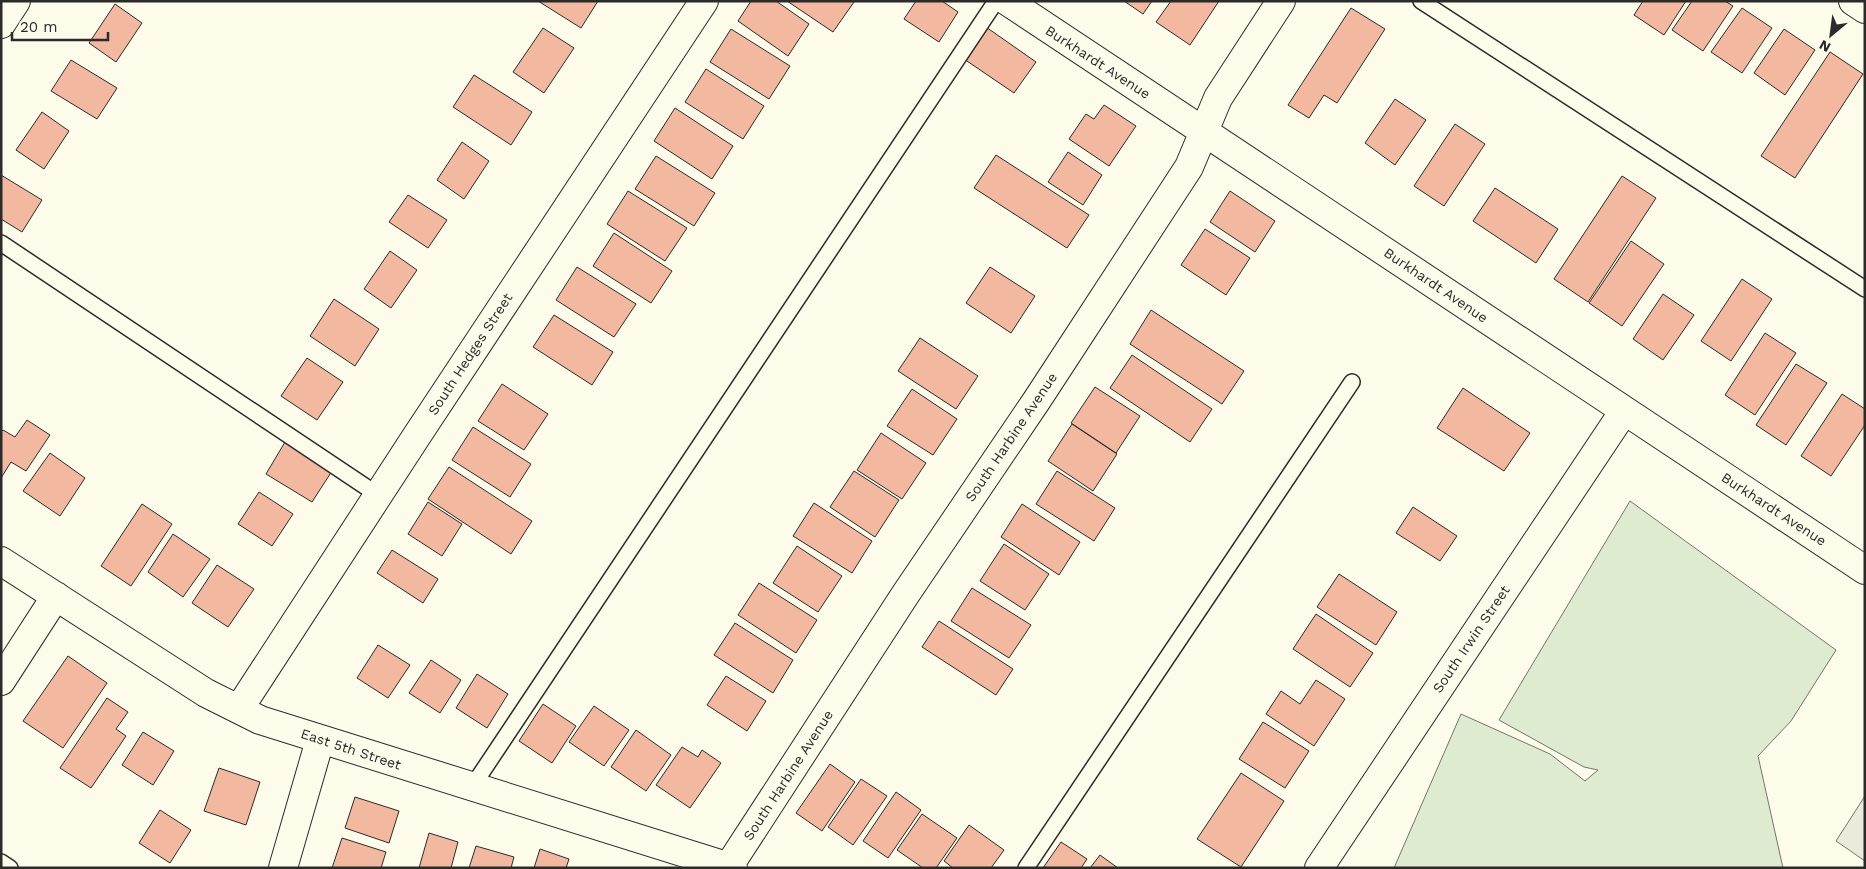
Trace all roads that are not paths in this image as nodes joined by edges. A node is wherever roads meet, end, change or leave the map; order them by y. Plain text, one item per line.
1 (16, 1) edge
2 (704, 1) edge
3 (996, 1) edge
4 (1007, 1) edge
5 (1281, 1) edge
6 (1422, 1) edge
7 (1853, 1) edge
8 (1865, 9) edge
9 (1, 24) edge
10 (1204, 131) junction
11 (1, 243) edge
12 (1865, 289) edge
13 (1352, 382) dead end
14 (1624, 411) junction
15 (378, 495) junction
16 (1, 560) edge
17 (1865, 570) edge
18 (56, 596) junction
19 (1, 681) edge
20 (239, 709) junction
21 (320, 740) junction
22 (472, 787) junction
23 (1, 862) edge
24 (731, 867) edge
25 (10, 868) edge
26 (283, 868) edge
27 (1026, 868) edge
28 (1319, 868) edge

1 - 9 street
2 - 15 street, South Hedges Street
3 - 22 lane
4 - 10 street, Burkhardt Avenue
5 - 10 street, South Harbine Avenue
6 - 12 lane
7 - 8 street
10 - 14 street, Burkhardt Avenue
10 - 24 street, South Harbine Avenue
11 - 15 lane
13 - 27 lane
14 - 17 street, Burkhardt Avenue
14 - 28 street, South Irwin Street
15 - 20 street, South Hedges Street
16 - 18 street, East 5th Street
18 - 19 street
18 - 20 street, East 5th Street
20 - 21 street, East 5th Street
21 - 22 street, East 5th Street
21 - 26 street
22 - 24 street, East 5th Street
23 - 25 lane

